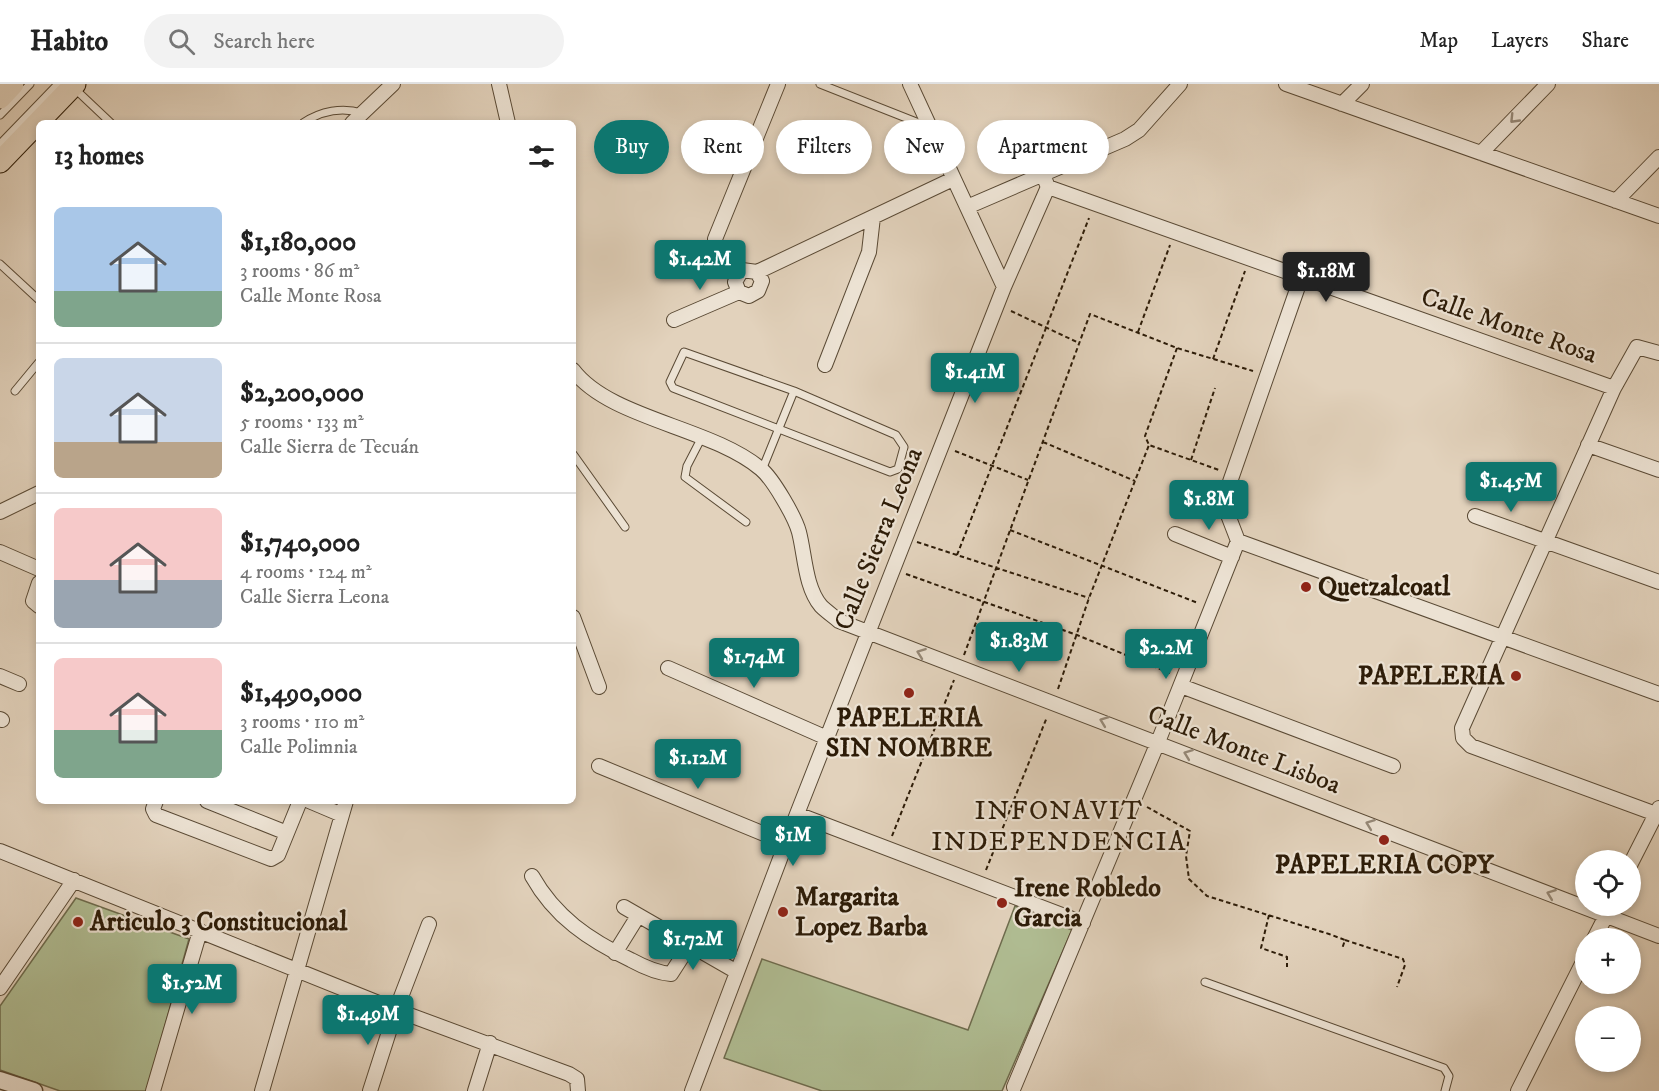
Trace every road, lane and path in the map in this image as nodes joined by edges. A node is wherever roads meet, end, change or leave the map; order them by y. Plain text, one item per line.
1 (13, 84) edge
2 (30, 84) edge
3 (393, 84) edge
4 (500, 84) edge
5 (778, 84) edge
6 (820, 84) edge
7 (910, 84) edge
8 (1180, 84) edge
9 (1286, 84) edge
10 (1362, 84) edge
11 (1548, 84) edge
12 (68, 85) edge
13 (0, 98) edge
14 (1342, 104) junction
15 (0, 115) edge
16 (357, 118) edge
17 (37, 120) edge
18 (108, 120) edge
19 (310, 120) edge
20 (507, 120) edge
21 (909, 120) edge
22 (926, 120) edge
23 (36, 121) edge
24 (0, 144) edge
25 (1481, 153) junction
26 (1659, 157) edge
27 (0, 162) edge
28 (951, 174) edge
29 (953, 178) junction
30 (1046, 181) junction
31 (1616, 201) junction
32 (1095, 204) junction
33 (967, 207) junction
34 (1659, 216) edge
35 (873, 217) junction
36 (1174, 232) junction
37 (1250, 259) junction
38 (0, 264) edge
39 (757, 272) junction
40 (738, 273) junction
41 (1301, 278) junction
42 (1004, 287) junction
43 (739, 291) junction
44 (36, 297) edge
45 (998, 304) junction
46 (674, 320) dead end
47 (1046, 329) junction
48 (1138, 332) junction
49 (1079, 343) junction
50 (1177, 348) junction
51 (1659, 352) edge
52 (1213, 359) junction
53 (825, 365) dead end
54 (36, 366) edge
55 (576, 374) edge
56 (1267, 376) junction
57 (1215, 388) dead end
58 (1614, 388) junction
59 (794, 391) junction
60 (15, 392) dead end
61 (777, 428) junction
62 (702, 437) junction
63 (1042, 442) junction
64 (1149, 445) junction
65 (1588, 445) junction
66 (942, 446) junction
67 (576, 458) edge
68 (1191, 460) junction
69 (992, 465) junction
70 (762, 470) junction
71 (1659, 470) edge
72 (1233, 475) junction
73 (1028, 480) junction
74 (1135, 481) junction
75 (36, 495) edge
76 (0, 512) edge
77 (1475, 516) dead end
78 (746, 522) dead end
79 (625, 527) dead end
80 (1010, 529) junction
81 (1175, 534) dead end
82 (906, 538) junction
83 (1239, 541) junction
84 (1545, 542) junction
85 (0, 552) edge
86 (957, 555) junction
87 (1232, 557) junction
88 (1101, 566) junction
89 (995, 567) junction
90 (36, 568) edge
91 (893, 569) junction
92 (1659, 582) edge
93 (1089, 598) junction
94 (983, 602) junction
95 (1212, 608) junction
96 (576, 625) edge
97 (868, 634) junction
98 (1077, 635) junction
99 (1503, 637) junction
100 (668, 668) dead end
101 (959, 668) junction
102 (0, 676) edge
103 (1182, 682) junction
104 (19, 684) dead end
105 (599, 687) dead end
106 (1659, 694) edge
107 (1053, 702) junction
108 (827, 738) junction
109 (1158, 742) junction
110 (599, 766) dead end
111 (1393, 766) dead end
112 (1134, 800) junction
113 (155, 804) edge
114 (214, 804) edge
115 (299, 804) edge
116 (324, 804) edge
117 (344, 808) edge
118 (1657, 810) edge
119 (796, 814) junction
120 (287, 834) junction
121 (786, 843) junction
122 (887, 849) junction
123 (1637, 850) edge
124 (0, 851) edge
125 (532, 876) dead end
126 (74, 880) junction
127 (980, 884) junction
128 (1575, 899) edge
129 (624, 907) dead end
130 (638, 915) junction
131 (1269, 915) junction
132 (1618, 916) edge
133 (1083, 923) junction
134 (429, 924) dead end
135 (200, 931) junction
136 (1659, 936) edge
137 (1345, 940) junction
138 (689, 946) junction
139 (1342, 949) dead end
140 (615, 952) junction
141 (1287, 967) dead end
142 (298, 970) junction
143 (737, 972) junction
144 (1575, 978) edge
145 (1205, 982) dead end
146 (1397, 987) dead end
147 (0, 988) edge
148 (396, 1010) junction
149 (490, 1043) junction
150 (0, 1080) edge
151 (577, 1085) edge
152 (1014, 1087) dead end
153 (34, 1091) edge
154 (153, 1091) edge
155 (262, 1091) edge
156 (370, 1091) edge
157 (476, 1091) edge
158 (692, 1091) edge
159 (1445, 1091) edge
160 (1518, 1091) edge

1 - 13 main road
2 - 15 lane
3 - 16 street
4 - 20 street
5 - 40 street
6 - 21 lane
7 - 22 street
8 - 30 street
9 - 14 street
10 - 14 street
11 -> 25 street
12 - 17 main road
12 - 18 lane
12 - 24 lane
14 - 25 street
16 - 19 lane
23 - 27 main road
25 - 31 street
26 - 31 street
28 - 29 street
29 - 33 street
29 - 35 street
30 - 32 street, Calle Monte Rosa
30 - 33 street
30 - 42 street, Calle Sierra Leona
31 - 34 street
32 - 36 street, Calle Monte Rosa
32 - 47 path
33 - 42 street
35 - 39 street
35 - 53 street
36 - 37 street, Calle Monte Rosa
36 - 48 path
37 - 41 street, Calle Monte Rosa
37 - 52 path
38 - 44 lane
39 - 40 street
39 - 43 street
40 - 43 street
41 - 56 street
41 - 58 street, Calle Monte Rosa
42 - 45 street, Calle Sierra Leona
43 - 46 street
45 - 47 path
45 - 66 street, Calle Sierra Leona
47 - 49 path
47 - 69 path
48 - 49 path
48 - 50 path
49 - 63 path
50 - 52 path
50 - 64 path
51 - 58 street, Calle Monte Rosa
52 - 56 path
54 - 60 lane
55 - 62 street, Calle Monte Lisboa
56 - 72 street
57 - 68 path
58 - 65 street
59 - 61 lane
59 - 61 lane
59 - 61 lane
61 - 70 lane
62 - 70 street, Calle Monte Lisboa
62 - 78 lane
63 - 73 path
63 - 74 path
64 - 68 path
64 - 74 path
65 - 71 street
65 - 84 street
66 - 69 path
66 - 82 street, Calle Sierra Leona
67 - 79 lane
68 - 72 path
69 - 73 path
69 - 86 path
70 - 97 street, Calle Monte Lisboa
72 - 83 street
73 - 80 path
74 - 88 path
75 - 76 street
77 - 84 street
80 - 88 path
80 - 89 path
81 - 87 street
82 - 86 path
82 - 91 street, Calle Sierra Leona
83 - 87 street
83 - 99 street
84 - 92 street
84 - 99 street
85 - 90 street
86 - 89 path
87 - 95 street
88 - 93 path
88 - 95 path
89 - 93 path
89 - 94 path
91 - 94 path
91 - 97 street, Calle Sierra Leona
93 - 98 path
94 - 98 path
94 - 101 path
95 - 103 street
96 - 105 street
101 -> 97 street, Calle Monte Lisboa
97 - 108 street, Calle Sierra Leona
98 - 103 path
98 - 107 path
99 - 106 street
99 - 118 street
100 - 108 street
101 - 107 street, Calle Monte Lisboa
101 - 122 path
102 - 104 street
103 - 109 street
103 - 111 street
109 -> 107 street, Calle Monte Lisboa
107 - 127 path
108 - 119 street, Calle Sierra Leona
109 - 112 street
128 -> 109 street, Calle Monte Lisboa
110 - 121 street
112 - 131 path
112 - 133 street
113 - 120 street
114 - 120 street
115 - 120 street
116 - 117 street
117 - 142 street
118 - 123 street
119 - 121 street, Calle Sierra Leona
119 - 122 street
121 - 143 street, Calle Sierra Leona
122 - 127 street
124 - 126 street
125 - 140 street
126 - 135 street
126 - 147 street
127 - 133 street
129 - 130 street
130 - 138 street
130 - 140 street
131 - 137 path
131 - 141 path
132 - 136 street, Calle Monte Lisboa
133 - 152 street
134 - 148 street
135 - 142 street
135 - 154 street
137 - 139 path
137 - 146 path
138 - 140 street
138 - 143 street
142 - 148 street
142 - 155 street
143 - 158 street, Calle Sierra Leona
144 - 160 street
145 - 159 lane
148 - 149 street
148 - 156 street
149 - 151 street
149 - 157 street
150 - 153 street

